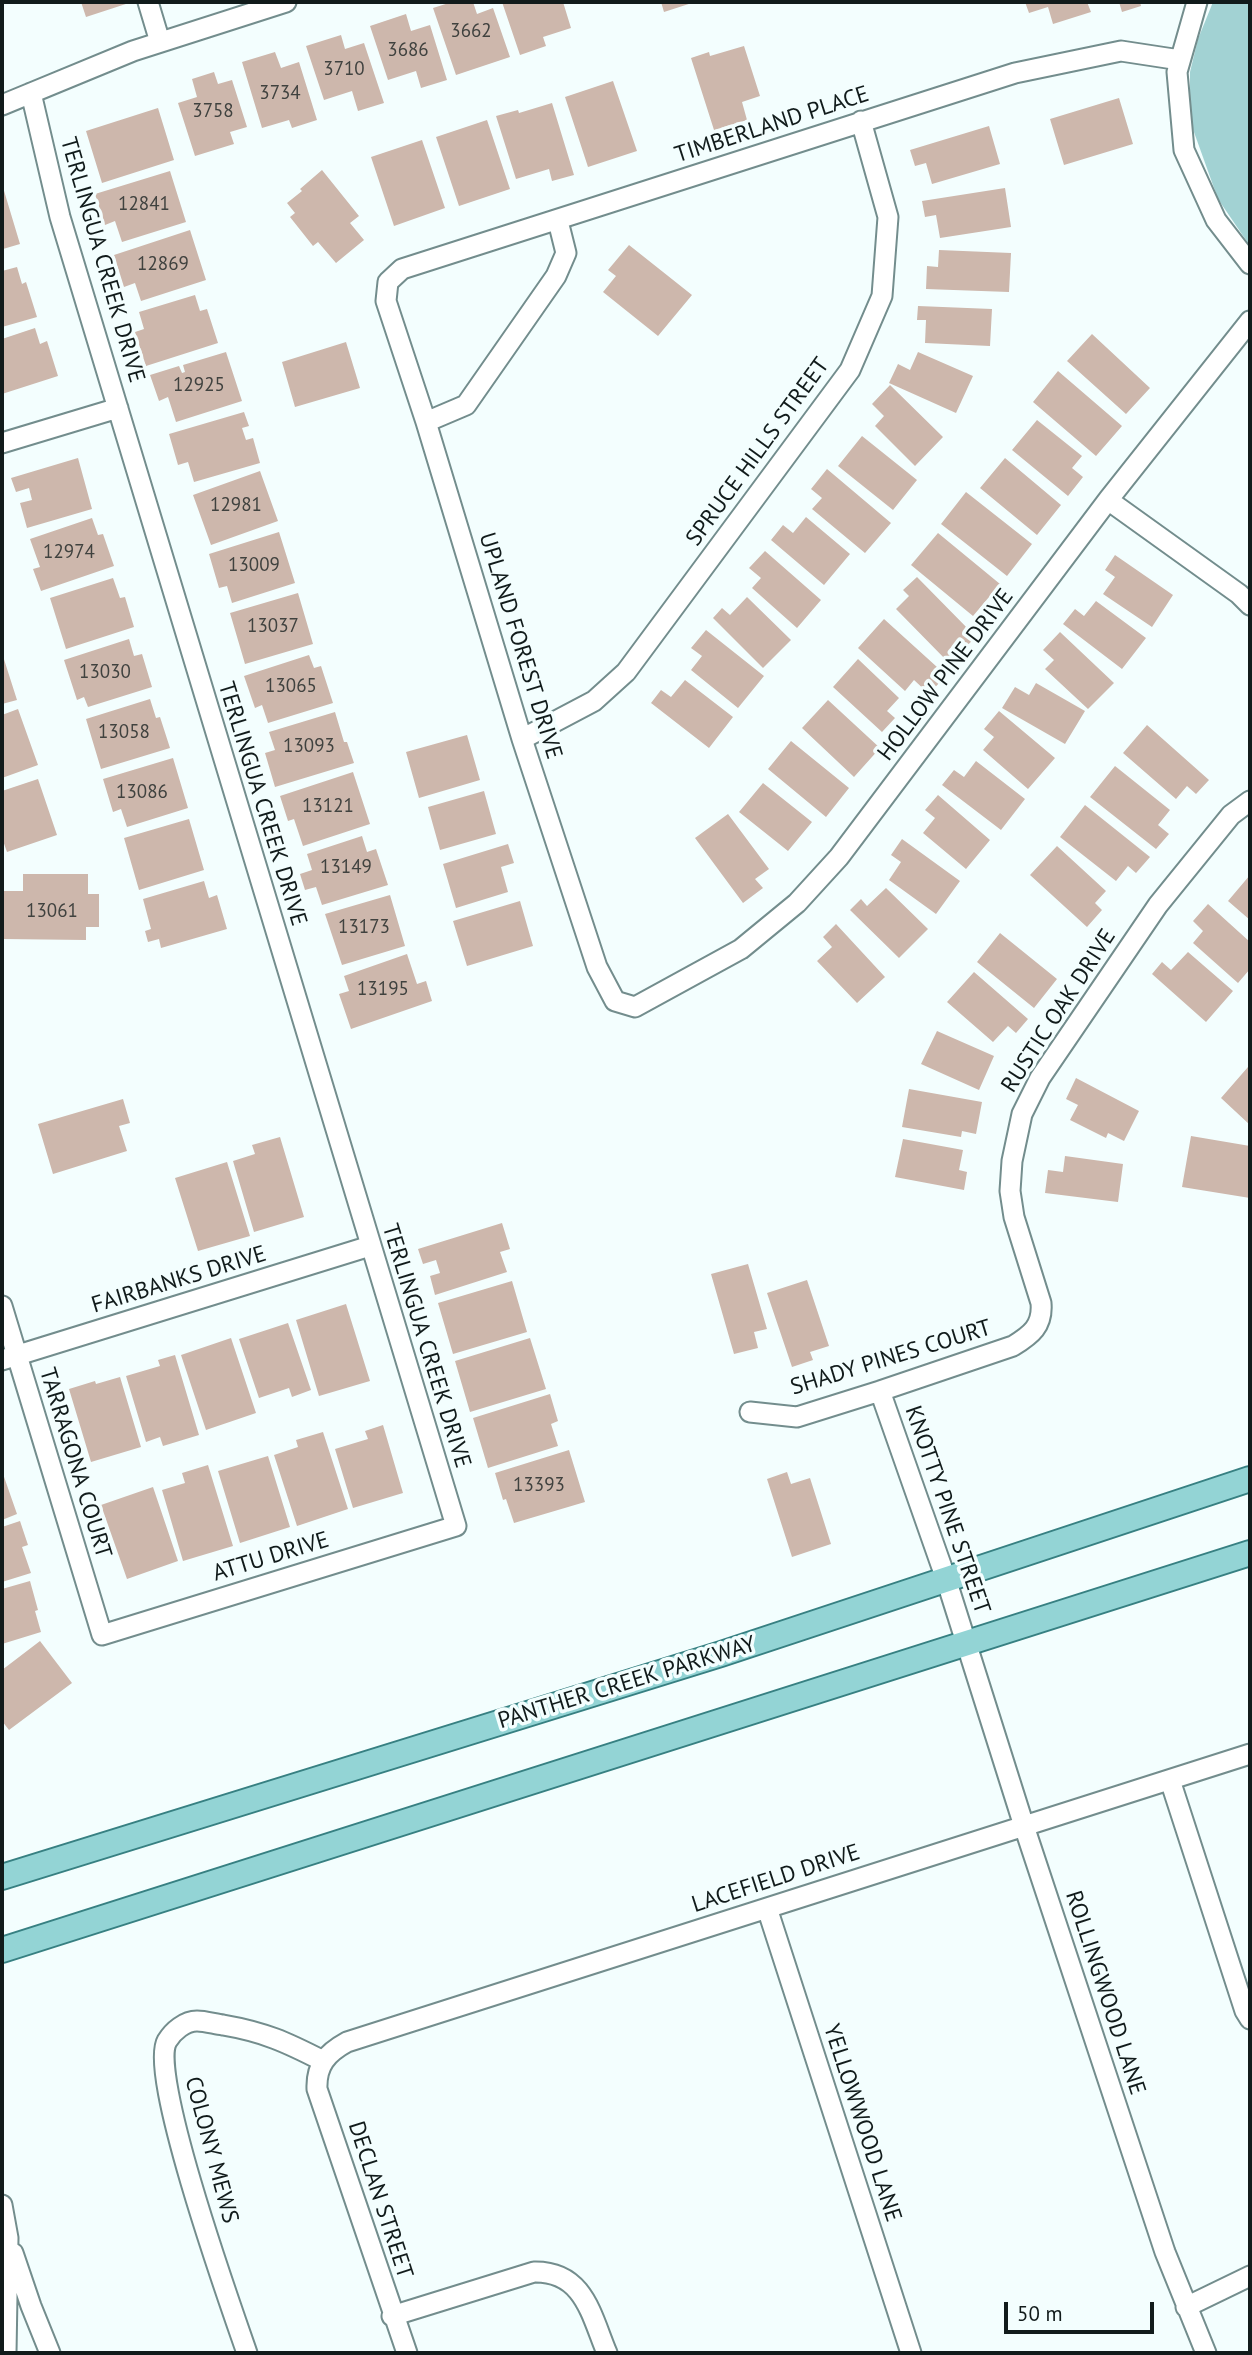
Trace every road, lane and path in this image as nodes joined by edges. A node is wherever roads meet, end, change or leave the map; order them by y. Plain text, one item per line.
1 (148, 2) edge
2 (286, 2) edge
3 (1197, 2) edge
4 (160, 42) junction
5 (1180, 60) junction
6 (31, 93) junction
7 (2, 105) edge
8 (861, 121) junction
9 (558, 221) junction
10 (1250, 264) edge
11 (388, 282) joint
12 (1250, 321) edge
13 (118, 408) junction
14 (426, 422) junction
15 (2, 443) edge
16 (1108, 500) junction
17 (1250, 605) edge
18 (522, 739) junction
19 (1250, 801) edge
20 (635, 1007) joint
21 (370, 1246) junction
22 (2, 1306) edge
23 (1040, 1325) joint
24 (9, 1358) edge
25 (880, 1391) junction
26 (750, 1412) dead end
27 (1250, 1479) edge
28 (456, 1525) joint
29 (1250, 1553) edge
30 (946, 1579) junction
31 (102, 1635) joint
32 (967, 1644) junction
33 (1250, 1754) edge
34 (1170, 1780) junction
35 (1024, 1826) junction
36 (2, 1877) edge
37 (766, 1908) junction
38 (2, 1950) edge
39 (1250, 2019) edge
40 (323, 2061) junction
41 (2, 2204) edge
42 (8, 2238) junction
43 (1250, 2276) edge
44 (1186, 2307) junction
45 (392, 2316) junction
46 (6, 2353) edge
47 (50, 2353) edge
48 (247, 2353) edge
49 (407, 2353) edge
50 (607, 2353) edge
51 (911, 2353) edge
52 (1206, 2353) edge

1 - 4 street
2 - 4 street
3 - 5 street
4 - 6 street
5 - 8 street, TIMBERLAND PLACE
5 - 10 street
6 - 7 street
6 - 13 street, TERLINGUA CREEK DRIVE
8 - 9 street, TIMBERLAND PLACE
8 - 18 street, SPRUCE HILLS STREET
9 - 11 street, TIMBERLAND PLACE
9 - 14 street
11 - 14 street, UPLAND FOREST DRIVE
12 - 16 street, HOLLOW PINE DRIVE
13 - 15 street
13 - 21 street, TERLINGUA CREEK DRIVE
14 - 18 street, UPLAND FOREST DRIVE
16 - 17 street
16 - 20 street, HOLLOW PINE DRIVE
18 - 20 street, UPLAND FOREST DRIVE
19 - 23 street, RUSTIC OAK DRIVE
21 - 24 street, FAIRBANKS DRIVE
21 - 28 street, TERLINGUA CREEK DRIVE
22 - 24 street, TARRAGONA COURT
23 - 25 street, SHADY PINES COURT
24 - 31 street, TARRAGONA COURT
25 - 26 street, SHADY PINES COURT
25 - 30 street, KNOTTY PINE STREET
27 - 30 main road, PANTHER CREEK PARKWAY
28 - 31 street, ATTU DRIVE
29 - 32 main road
30 - 32 street, KNOTTY PINE STREET
30 - 36 main road, PANTHER CREEK PARKWAY
32 - 35 street, ROLLINGWOOD LANE
32 - 38 main road
33 - 34 street, LACEFIELD DRIVE
34 - 35 street, LACEFIELD DRIVE
34 - 39 street
35 - 37 street, LACEFIELD DRIVE
35 - 44 street, ROLLINGWOOD LANE
37 - 40 street, LACEFIELD DRIVE
37 - 51 street, YELLOWWOOD LANE
40 - 45 street, DECLAN STREET
40 - 48 street, COLONY MEWS
41 - 42 street
42 - 46 street
42 - 47 street
43 - 44 street
44 - 52 street, ROLLINGWOOD LANE
45 - 49 street, DECLAN STREET
45 - 50 street

